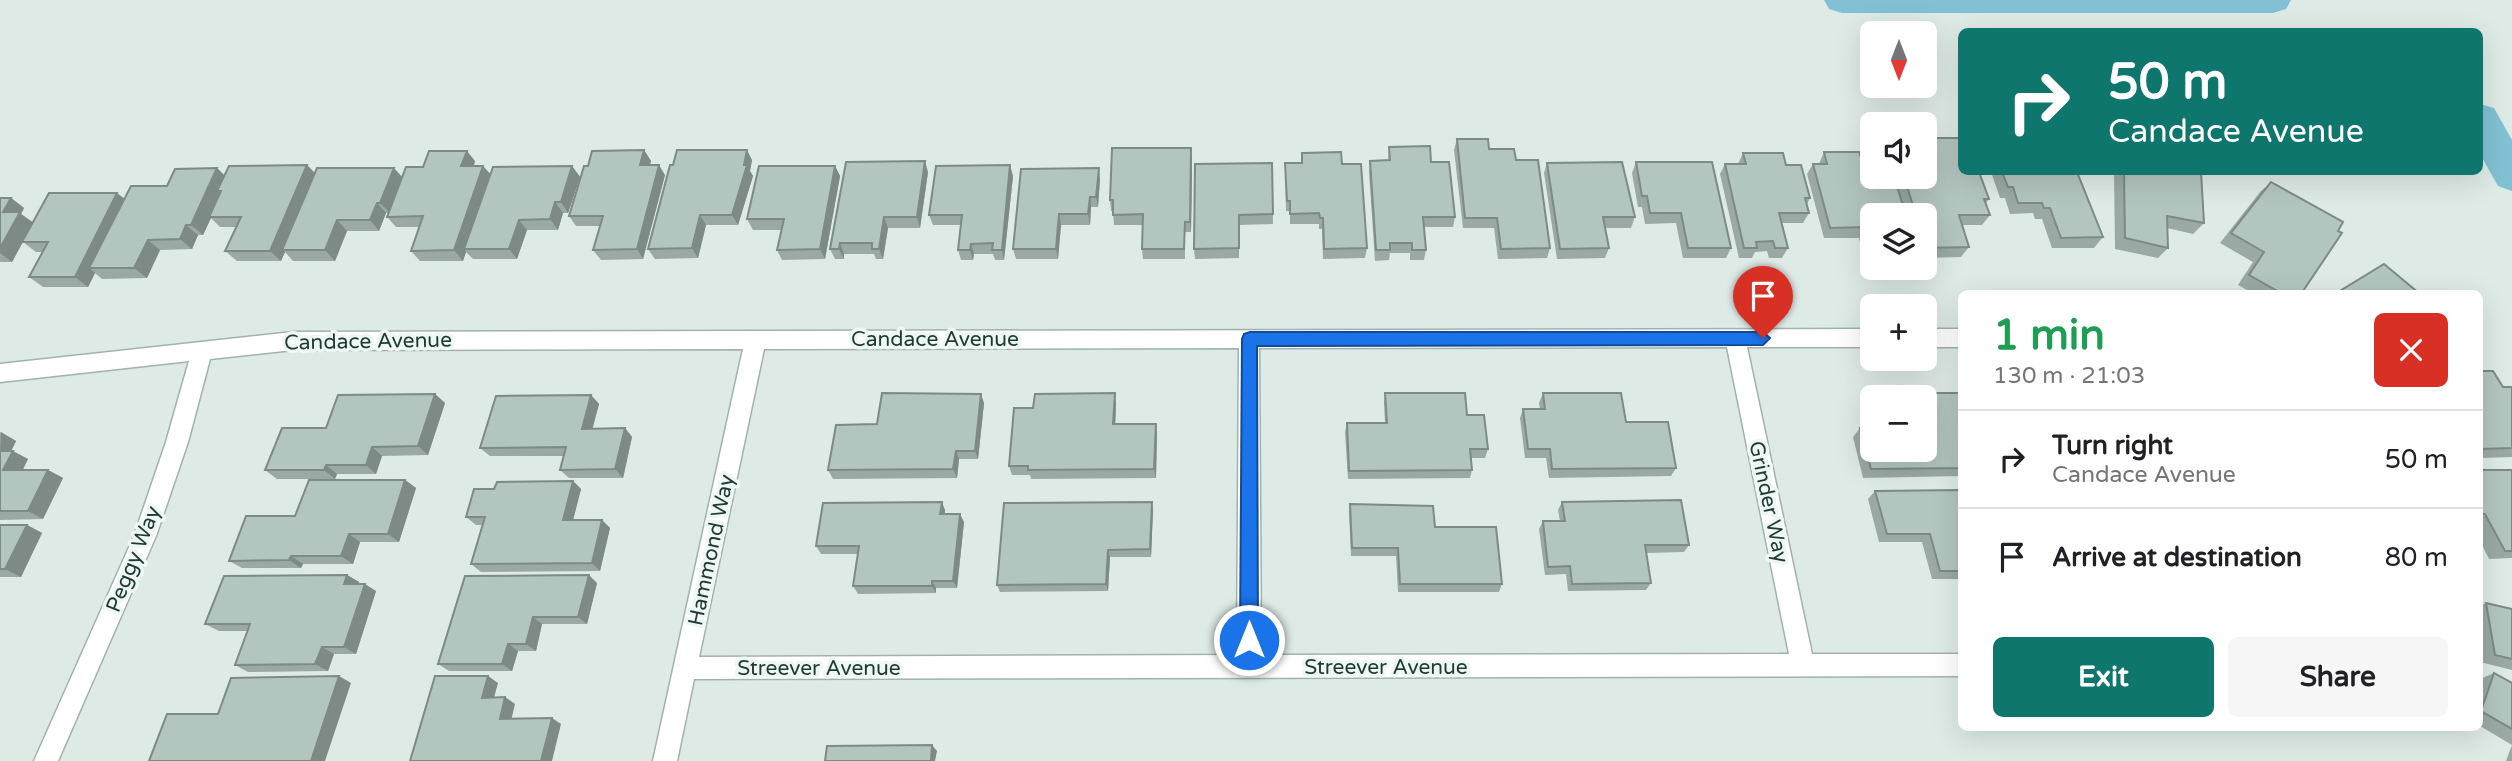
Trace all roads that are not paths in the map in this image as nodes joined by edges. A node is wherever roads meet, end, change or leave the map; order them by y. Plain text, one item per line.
1 (1735, 338) junction
2 (1860, 338) edge
3 (1937, 338) edge
4 (1958, 338) edge
5 (1250, 339) junction
6 (756, 340) junction
7 (202, 350) junction
8 (0, 373) edge
9 (1958, 665) edge
10 (1803, 666) junction
11 (1249, 667) junction
12 (685, 668) junction
13 (46, 761) edge
14 (665, 761) edge

1 - 2 street, Candace Avenue
1 - 5 street, Candace Avenue
1 - 10 street, Grinder Way
3 - 4 street
5 - 6 street, Candace Avenue
5 - 11 street
6 - 7 street, Candace Avenue
6 - 12 street, Hammond Way
7 - 8 street, Candace Avenue
7 - 13 street, Peggy Way
9 - 10 street, Streever Avenue
10 - 11 street, Streever Avenue
11 - 12 street, Streever Avenue
12 - 14 street, Hammond Way

